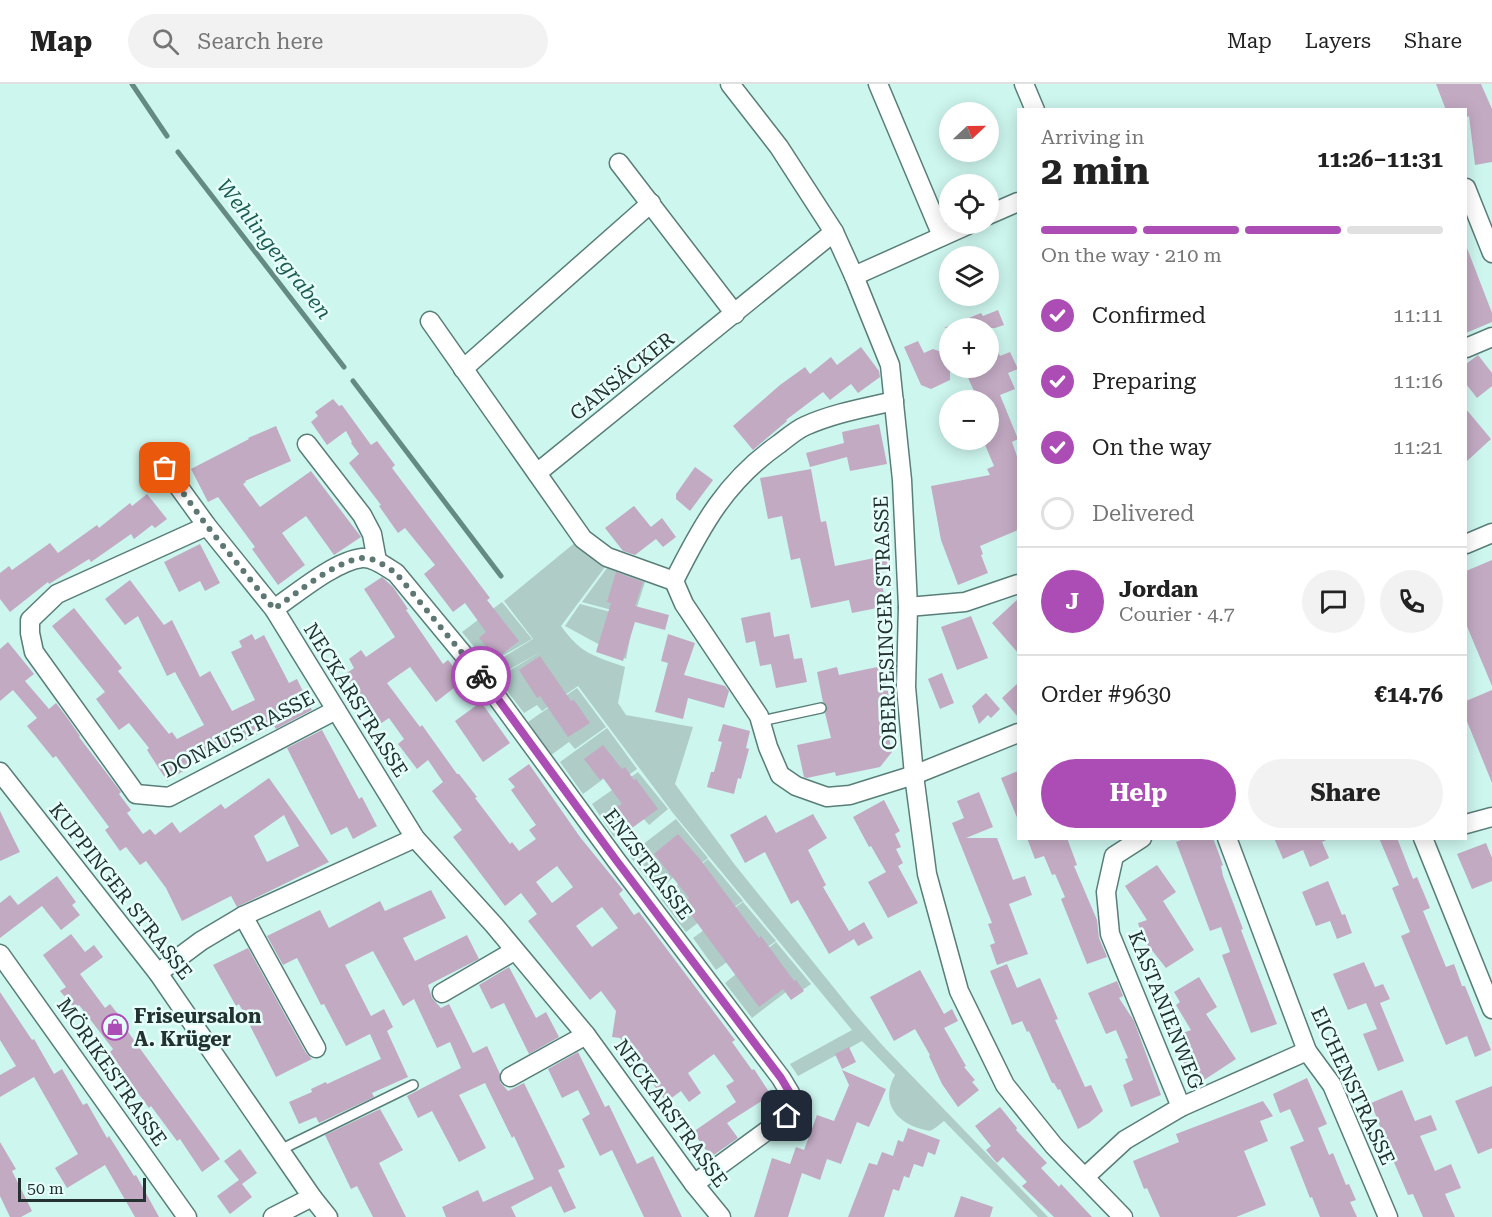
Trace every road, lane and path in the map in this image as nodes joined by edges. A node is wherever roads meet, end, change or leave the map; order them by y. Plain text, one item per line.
1 (730, 84) edge
2 (878, 84) edge
3 (1024, 84) edge
4 (1034, 108) edge
5 (619, 163) dead end
6 (1467, 190) edge
7 (1017, 202) edge
8 (651, 203) junction
9 (999, 210) edge
10 (834, 232) junction
11 (947, 234) edge
12 (942, 236) junction
13 (1492, 253) edge
14 (854, 276) junction
15 (735, 314) junction
16 (430, 321) dead end
17 (1492, 338) edge
18 (1467, 348) edge
19 (463, 369) junction
20 (894, 401) junction
21 (307, 444) dead end
22 (165, 468) dead end
23 (537, 473) junction
24 (207, 526) junction
25 (1492, 533) edge
26 (1467, 544) edge
27 (377, 561) junction
28 (674, 581) junction
29 (1017, 584) edge
30 (908, 607) junction
31 (274, 609) junction
32 (821, 708) dead end
33 (336, 710) junction
34 (760, 721) junction
35 (1017, 733) edge
36 (0, 772) edge
37 (914, 775) junction
38 (1492, 817) edge
39 (1467, 824) edge
40 (415, 838) junction
41 (1139, 840) edge
42 (1228, 840) edge
43 (1425, 840) edge
44 (243, 916) junction
45 (514, 951) junction
46 (0, 954) edge
47 (158, 973) junction
48 (442, 993) dead end
49 (1492, 1009) edge
50 (586, 1035) junction
51 (316, 1048) dead end
52 (1307, 1051) junction
53 (510, 1077) dead end
54 (412, 1085) dead end
55 (1181, 1107) junction
56 (280, 1150) junction
57 (1085, 1177) junction
58 (694, 1184) junction
59 (312, 1197) junction
60 (187, 1217) edge
61 (273, 1217) edge
62 (328, 1217) edge
63 (721, 1217) edge
64 (1123, 1217) edge
65 (1388, 1217) edge

1 - 10 street, OBERJESINGER STRASSE
2 - 12 street
3 - 4 street
5 - 8 street
6 - 13 street
7 - 9 street
8 - 15 street
8 - 19 street
10 - 14 street, OBERJESINGER STRASSE
10 - 15 street, GANSÄCKER
11 - 12 street
12 - 14 street
14 - 20 street, OBERJESINGER STRASSE
15 - 23 street, GANSÄCKER
16 - 19 street
17 - 18 street
19 - 23 street
20 - 28 street
20 - 30 street, OBERJESINGER STRASSE
21 - 27 street
22 - 24 street, NECKARSTRASSE
23 - 28 street
24 - 31 street, NECKARSTRASSE
24 - 33 street, DONAUSTRASSE
25 - 26 street
27 - 31 street
27 - 58 street, ENZSTRASSE
28 - 34 street
29 - 30 street
30 - 37 street, OBERJESINGER STRASSE
31 - 33 street, NECKARSTRASSE
32 - 34 lane
33 - 40 street, NECKARSTRASSE
34 - 37 street
35 - 37 street
36 - 47 street, KUPPINGER STRASSE
37 - 57 street, OBERJESINGER STRASSE
38 - 39 street
40 - 44 street
40 - 45 street, NECKARSTRASSE
41 - 55 street, KASTANIENWEG
42 - 52 street, EICHENSTRASSE
43 - 49 street
44 - 47 street
44 - 51 street
45 - 48 street
45 - 50 street, NECKARSTRASSE
46 - 60 street, MÖRIKESTRASSE
47 - 56 street, KUPPINGER STRASSE
50 - 53 street, NECKARSTRASSE
50 - 58 street, NECKARSTRASSE
52 - 55 street
52 - 65 street, EICHENSTRASSE
54 - 56 lane
55 - 57 street
56 - 59 street, KUPPINGER STRASSE
57 - 64 street, OBERJESINGER STRASSE
58 - 63 street, NECKARSTRASSE
59 - 61 street
59 - 62 street, KUPPINGER STRASSE

